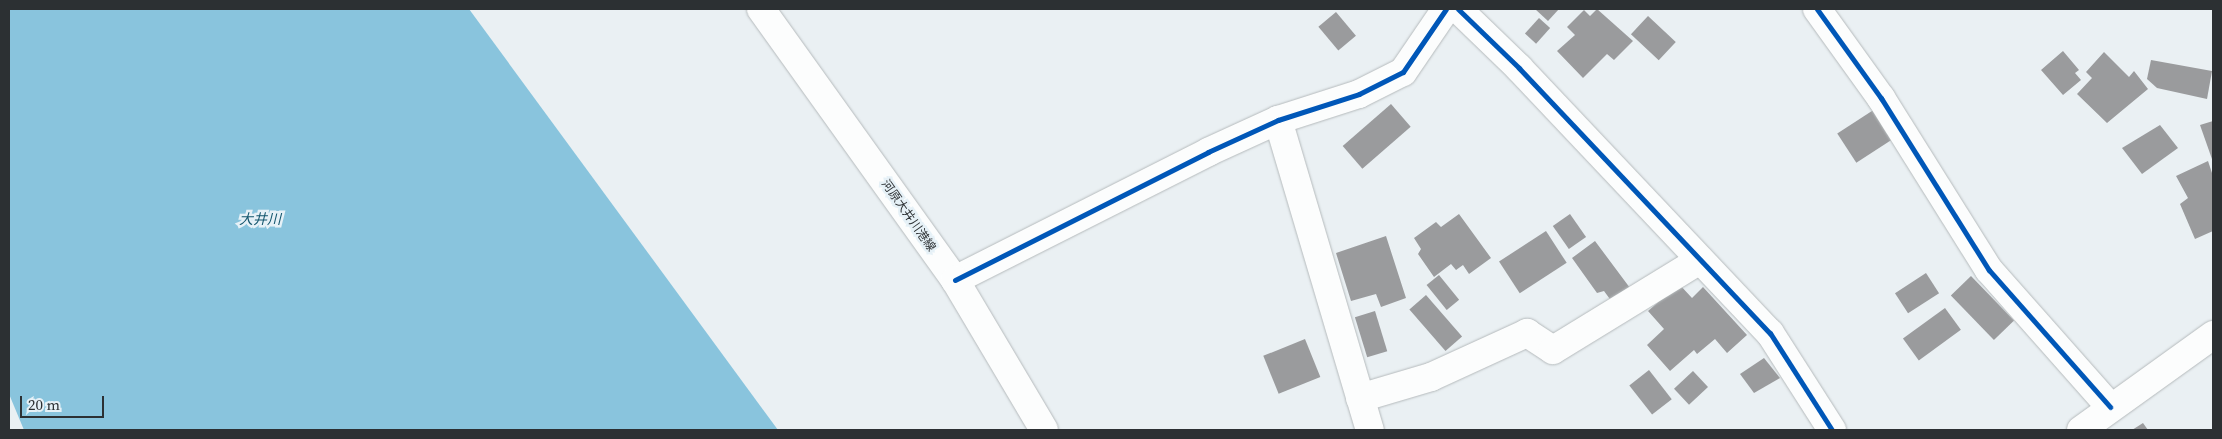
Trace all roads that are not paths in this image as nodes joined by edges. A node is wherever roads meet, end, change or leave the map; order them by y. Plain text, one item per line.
1 (761, 9) edge
2 (1446, 9) edge
3 (1458, 9) edge
4 (1817, 9) edge
5 (1278, 120) junction
6 (1700, 260) junction
7 (955, 280) junction
8 (2213, 335) edge
9 (1360, 398) junction
10 (2110, 407) junction
11 (1044, 430) edge
12 (1370, 430) edge
13 (1832, 430) edge
14 (2081, 430) edge

1 - 7 street, 河原大井川港線
2 - 5 street
3 - 6 street
4 - 10 street
5 - 7 street
5 - 9 street
6 - 9 street
6 - 13 street
7 - 11 street, 河原大井川港線
8 - 10 street
9 - 12 street
10 - 14 street

